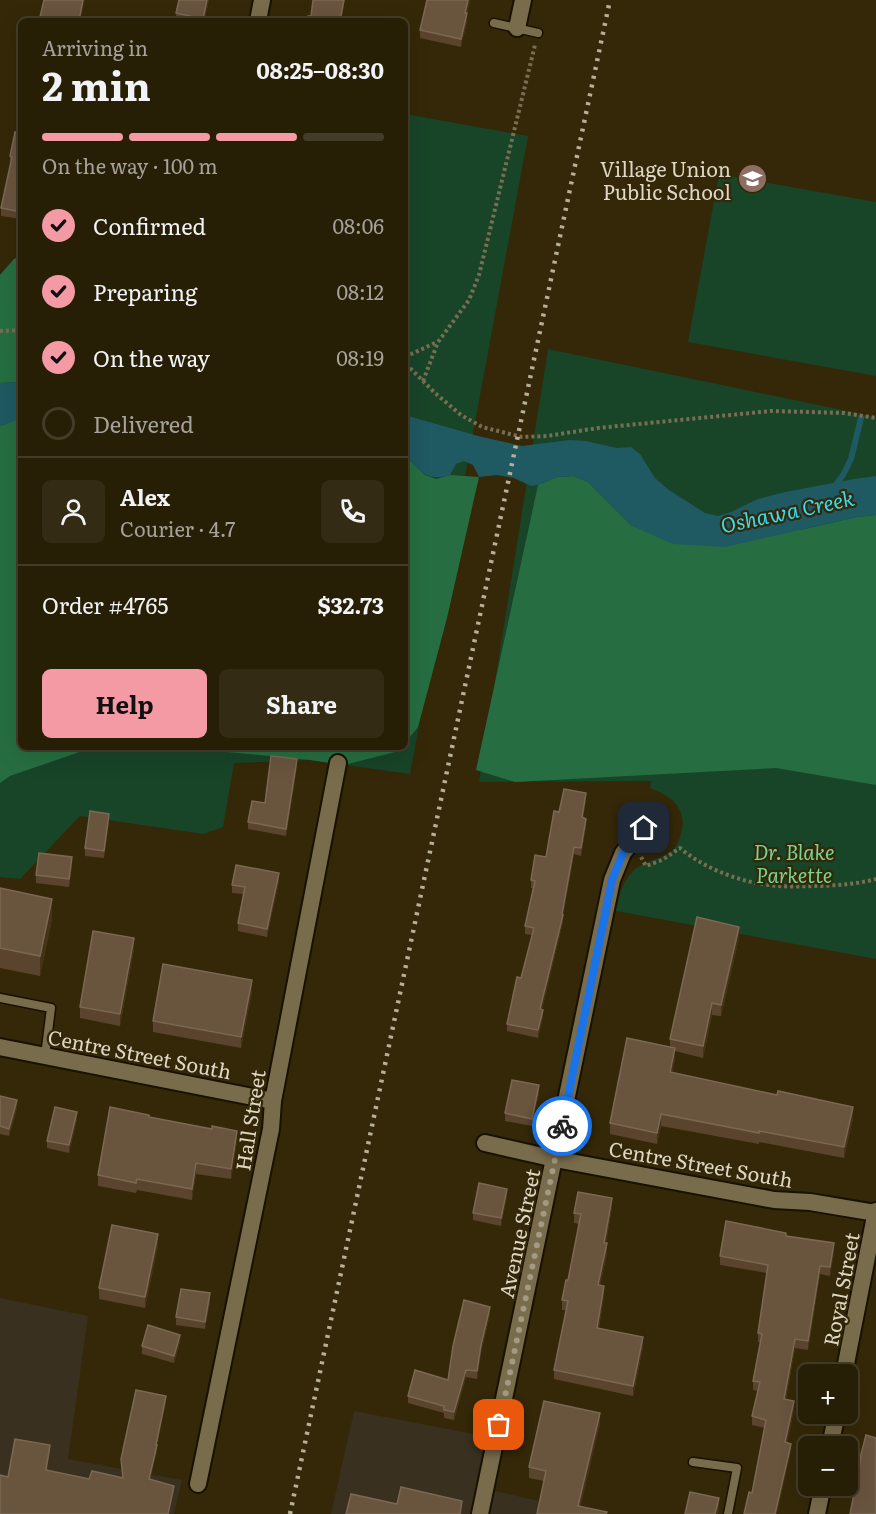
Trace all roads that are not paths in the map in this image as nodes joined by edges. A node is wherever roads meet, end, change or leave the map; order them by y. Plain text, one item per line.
1 (262, 0) edge
2 (523, 0) edge
3 (259, 18) edge
4 (494, 23) dead end
5 (517, 28) junction
6 (538, 33) road end
7 (338, 763) dead end
8 (644, 828) dead end
9 (0, 998) edge
10 (0, 1047) edge
11 (45, 1056) junction
12 (273, 1101) junction
13 (485, 1143) dead end
14 (555, 1159) junction
15 (876, 1213) edge
16 (846, 1364) edge
17 (693, 1462) dead end
18 (198, 1484) dead end
19 (821, 1496) edge
20 (480, 1514) edge
21 (728, 1514) edge
22 (817, 1514) edge

1 - 3 street
2 - 5 street
4 - 5 lane
5 - 6 lane
7 - 12 street, Hall Street
8 - 14 street, Avenue Street
9 - 11 lane
10 - 11 street, Centre Street South
11 - 12 street, Centre Street South
12 - 18 street, Hall Street
13 - 14 street, Centre Street South
14 - 15 street, Centre Street South
14 - 20 street, Avenue Street
15 - 16 street, Royal Street
17 - 21 lane
19 - 22 street

